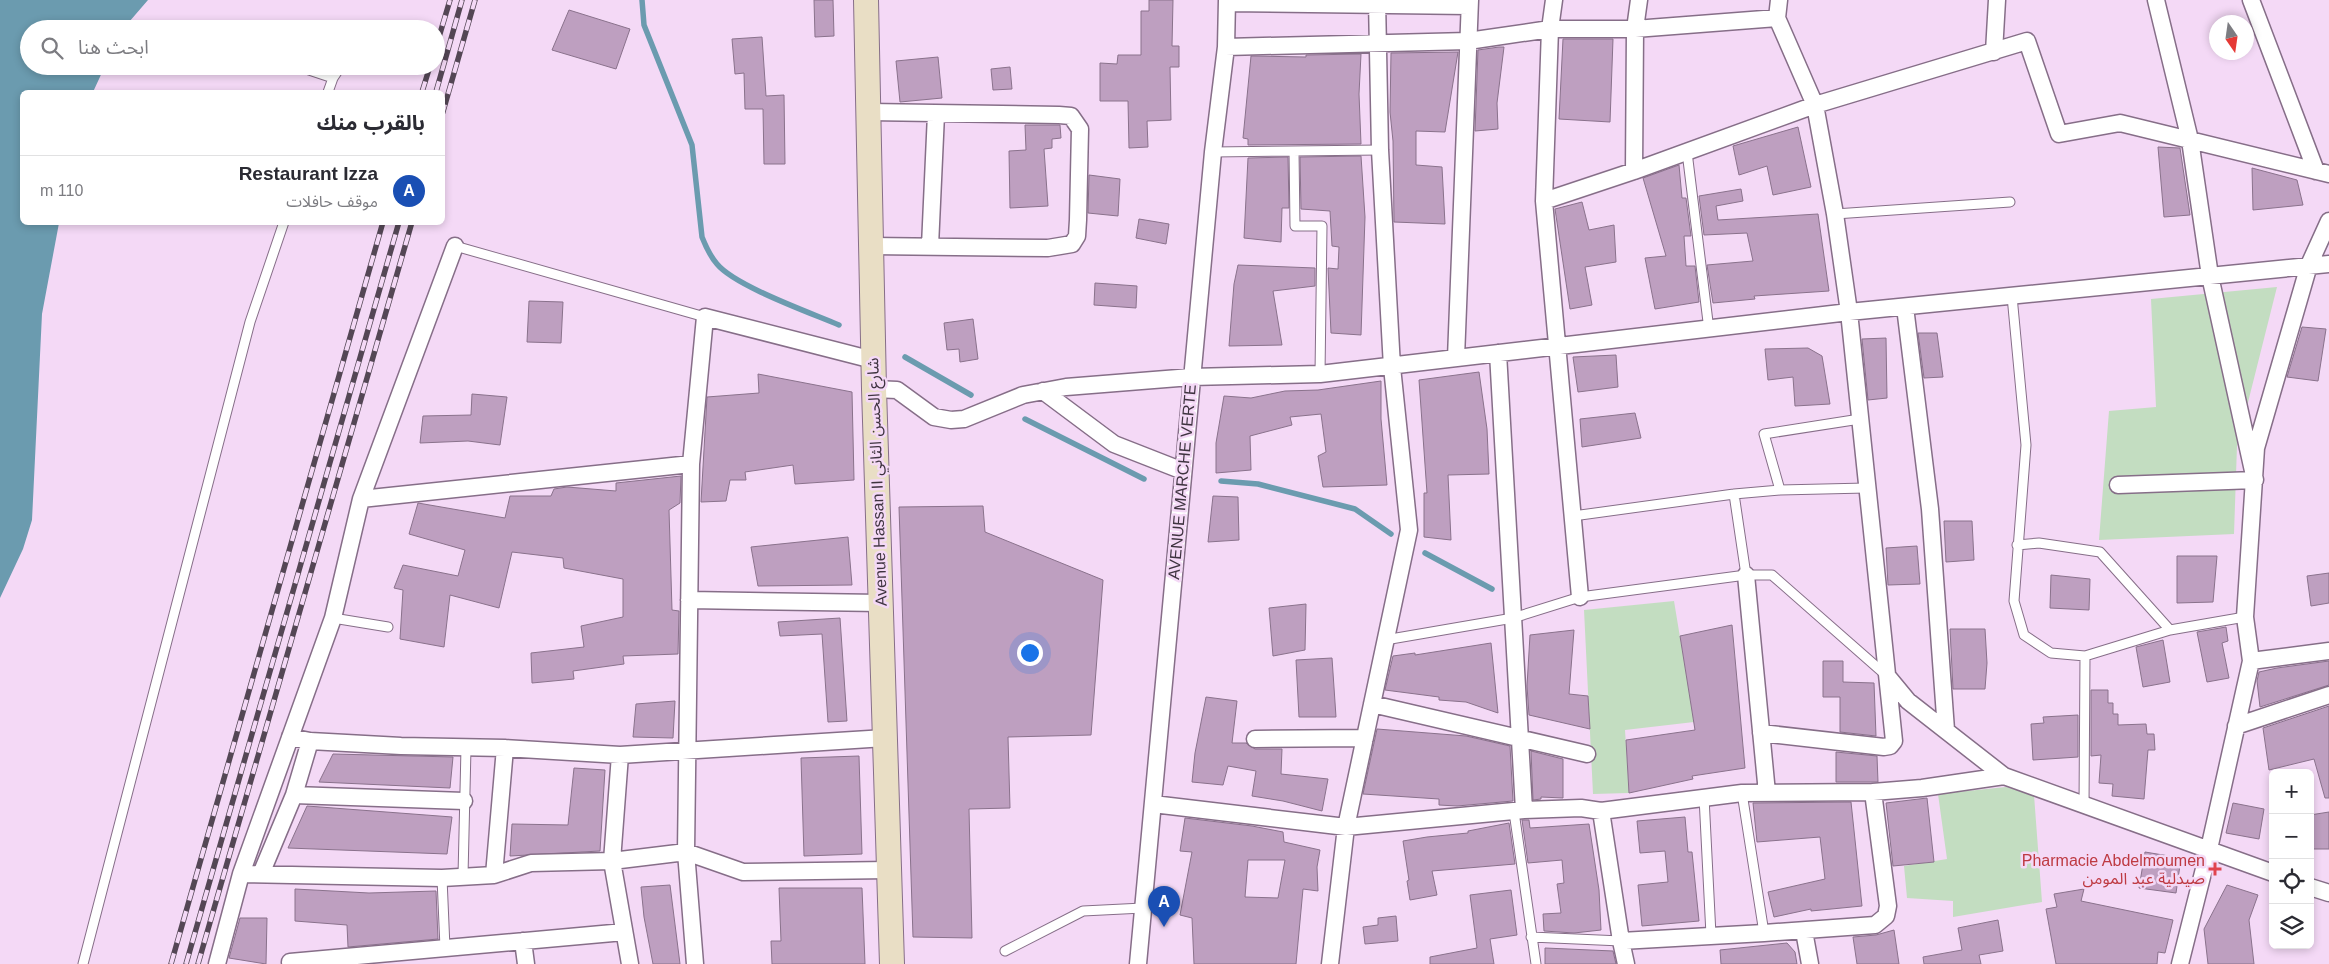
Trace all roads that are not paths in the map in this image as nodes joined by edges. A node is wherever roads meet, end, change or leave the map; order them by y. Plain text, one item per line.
1 (866, 0) edge
2 (1554, 0) edge
3 (1639, 0) edge
4 (1779, 0) edge
5 (1997, 0) edge
6 (2156, 0) edge
7 (2251, 0) edge
8 (1227, 2) edge
9 (1377, 2) edge
10 (1469, 3) edge
11 (1777, 18) junction
12 (1550, 29) junction
13 (1635, 29) junction
14 (1468, 41) junction
15 (1377, 44) junction
16 (1226, 47) junction
17 (1994, 52) junction
18 (323, 75) edge
19 (334, 75) edge
20 (332, 78) junction
21 (329, 90) edge
22 (1815, 105) junction
23 (869, 112) junction
24 (936, 114) junction
25 (2190, 140) junction
26 (1380, 150) junction
27 (1294, 151) junction
28 (1213, 152) junction
29 (1687, 152) junction
30 (1634, 171) junction
31 (2323, 173) edge
32 (1544, 201) junction
33 (2010, 202) dead end
34 (1835, 214) junction
35 (2329, 221) edge
36 (283, 225) edge
37 (455, 246) joint
38 (871, 246) junction
39 (930, 246) junction
40 (2329, 264) edge
41 (2309, 266) junction
42 (2210, 276) junction
43 (2012, 296) junction
44 (1905, 307) junction
45 (1849, 312) junction
46 (705, 317) junction
47 (1710, 330) junction
48 (1557, 348) junction
49 (1498, 352) junction
50 (1456, 358) junction
51 (873, 360) junction
52 (1392, 367) junction
53 (1320, 374) junction
54 (1191, 377) junction
55 (874, 389) junction
56 (1043, 391) junction
57 (1860, 419) junction
58 (691, 464) junction
59 (1183, 472) junction
60 (2255, 480) junction
61 (2118, 485) dead end
62 (1866, 488) junction
63 (1780, 490) junction
64 (1734, 494) junction
65 (361, 499) junction
66 (1573, 516) junction
67 (2018, 546) junction
68 (1746, 576) junction
69 (1580, 597) junction
70 (689, 600) junction
71 (880, 603) junction
72 (2245, 617) junction
73 (333, 618) junction
74 (1513, 618) junction
75 (388, 627) dead end
76 (2170, 630) junction
77 (1385, 640) junction
78 (2329, 651) edge
79 (2085, 656) junction
80 (2251, 661) junction
81 (1889, 678) junction
82 (2329, 695) edge
83 (1372, 704) junction
84 (2236, 726) junction
85 (1946, 730) junction
86 (1761, 734) junction
87 (290, 737) junction
88 (885, 738) junction
89 (1365, 738) junction
90 (1255, 739) dead end
91 (1520, 740) junction
92 (310, 741) junction
93 (466, 748) junction
94 (505, 748) junction
95 (687, 752) junction
96 (1587, 754) dead end
97 (620, 755) junction
98 (2004, 776) junction
99 (1873, 792) junction
100 (1742, 793) junction
101 (1767, 793) junction
102 (294, 795) junction
103 (1704, 797) junction
104 (464, 801) junction
105 (1153, 804) junction
106 (2084, 806) junction
107 (1519, 811) junction
108 (1601, 811) junction
109 (1346, 827) junction
110 (2209, 849) junction
111 (686, 852) junction
112 (612, 861) junction
113 (889, 870) junction
114 (2269, 872) edge
115 (241, 874) junction
116 (262, 874) junction
117 (494, 875) junction
118 (463, 876) junction
119 (442, 878) junction
120 (2314, 888) edge
121 (2329, 893) edge
122 (1143, 908) junction
123 (1804, 931) junction
124 (624, 932) junction
125 (1764, 934) junction
126 (1711, 935) junction
127 (1531, 937) junction
128 (523, 941) junction
129 (1621, 941) junction
130 (445, 948) junction
131 (1006, 951) dead end
132 (423, 957) edge
133 (290, 962) dead end
134 (83, 964) edge
135 (217, 964) edge
136 (526, 964) edge
137 (630, 964) edge
138 (695, 964) edge
139 (892, 964) edge
140 (1138, 964) edge
141 (1330, 964) edge
142 (1536, 964) edge
143 (1626, 964) edge
144 (1810, 964) edge
145 (2180, 964) edge

1 - 23 street, Avenue Hassan II شارع الحسن الثاني
2 - 12 street
3 - 13 street
4 - 11 street
5 - 17 street
6 - 25 street
7 - 31 street
8 - 9 street
8 - 16 street, AVENUE MARCHE VERTE
9 - 10 street
9 - 15 street
10 - 14 street
11 - 13 street
11 - 22 street
12 - 13 street
12 - 14 street
12 - 32 street
13 - 30 street
14 - 15 street
14 - 50 street
15 - 16 street
15 - 26 street
16 - 28 street, AVENUE MARCHE VERTE
17 - 22 street
17 - 25 street
18 - 20 lane
19 - 20 lane
20 - 21 lane
22 - 29 street
22 - 34 street
23 - 24 street
23 - 38 street, Avenue Hassan II شارع الحسن الثاني
24 - 39 street
24 - 39 street
25 - 31 street
25 - 42 street
26 - 27 lane
26 - 52 street
27 - 28 lane
27 - 53 lane
28 - 54 street, AVENUE MARCHE VERTE
29 - 30 street
29 - 47 lane
30 - 32 street
32 - 48 street
33 - 34 lane
34 - 45 street
35 - 41 street
36 - 134 lane
37 - 46 lane
37 - 65 street
38 - 39 street
38 - 51 street, Avenue Hassan II شارع الحسن الثاني
40 - 41 street
41 - 42 street
41 - 60 street
42 - 43 street
42 - 60 street
43 - 44 street
43 - 67 lane
44 - 45 street
44 - 85 street
45 - 47 street
45 - 57 street
46 - 51 street
46 - 58 street
47 - 48 street
48 - 49 street
48 - 66 street
49 - 50 street
49 - 74 street
50 - 52 street
51 - 55 street, Avenue Hassan II شارع الحسن الثاني
52 - 53 street
52 - 77 street
53 - 54 street
54 - 56 street
54 - 59 street, AVENUE MARCHE VERTE
55 - 56 street
55 - 71 street, Avenue Hassan II شارع الحسن الثاني
56 - 59 street
57 - 62 street
57 - 63 lane
58 - 65 street
58 - 70 street
59 - 105 street, AVENUE MARCHE VERTE
60 - 61 street
60 - 72 street
62 - 63 lane
62 - 81 street
63 - 64 lane
64 - 66 lane
64 - 68 lane
65 - 73 street
66 - 69 street
67 - 76 lane
67 - 79 lane
68 - 69 lane
68 - 81 lane
68 - 86 street
69 - 74 lane
70 - 71 street
70 - 95 street
71 - 88 street, Avenue Hassan II شارع الحسن الثاني
72 - 76 lane
72 - 80 street
73 - 75 lane
73 - 87 street
74 - 77 lane
74 - 91 street
76 - 79 lane
77 - 83 street
78 - 80 street
79 - 106 lane
80 - 84 street
81 - 85 street
81 - 86 street
82 - 84 street
83 - 89 street
83 - 91 street
84 - 110 street
85 - 98 street
86 - 101 street
87 - 92 street
87 - 115 street
88 - 95 street
88 - 113 street, Avenue Hassan II شارع الحسن الثاني
89 - 90 street
89 - 109 street
91 - 96 street
91 - 107 street
92 - 93 street
92 - 102 street
93 - 94 street
93 - 104 lane
94 - 97 street
94 - 117 street
95 - 97 street
95 - 111 street
97 - 112 street
98 - 99 street
98 - 106 street
99 - 101 street
99 - 123 street
100 - 101 street
100 - 103 street
100 - 125 lane
102 - 104 street
102 - 116 street
103 - 108 street
103 - 126 lane
104 - 118 lane
105 - 109 street
105 - 122 street, AVENUE MARCHE VERTE
106 - 110 street
107 - 108 street
107 - 109 street
107 - 127 lane
108 - 129 street
109 - 141 street
110 - 114 street
110 - 145 street
111 - 112 street
111 - 113 street
111 - 138 street
112 - 117 street
112 - 124 street
113 - 139 street, Avenue Hassan II شارع الحسن الثاني
115 - 116 street
115 - 135 street
116 - 119 street
117 - 118 street
118 - 119 street
119 - 130 lane
120 - 121 street
122 - 131 lane
122 - 140 street, AVENUE MARCHE VERTE
123 - 125 street
123 - 144 street
124 - 128 street
124 - 137 street
125 - 126 street
126 - 129 street
127 - 129 lane
127 - 142 lane
128 - 130 street
128 - 136 street
129 - 143 street
130 - 132 street
132 - 133 street

